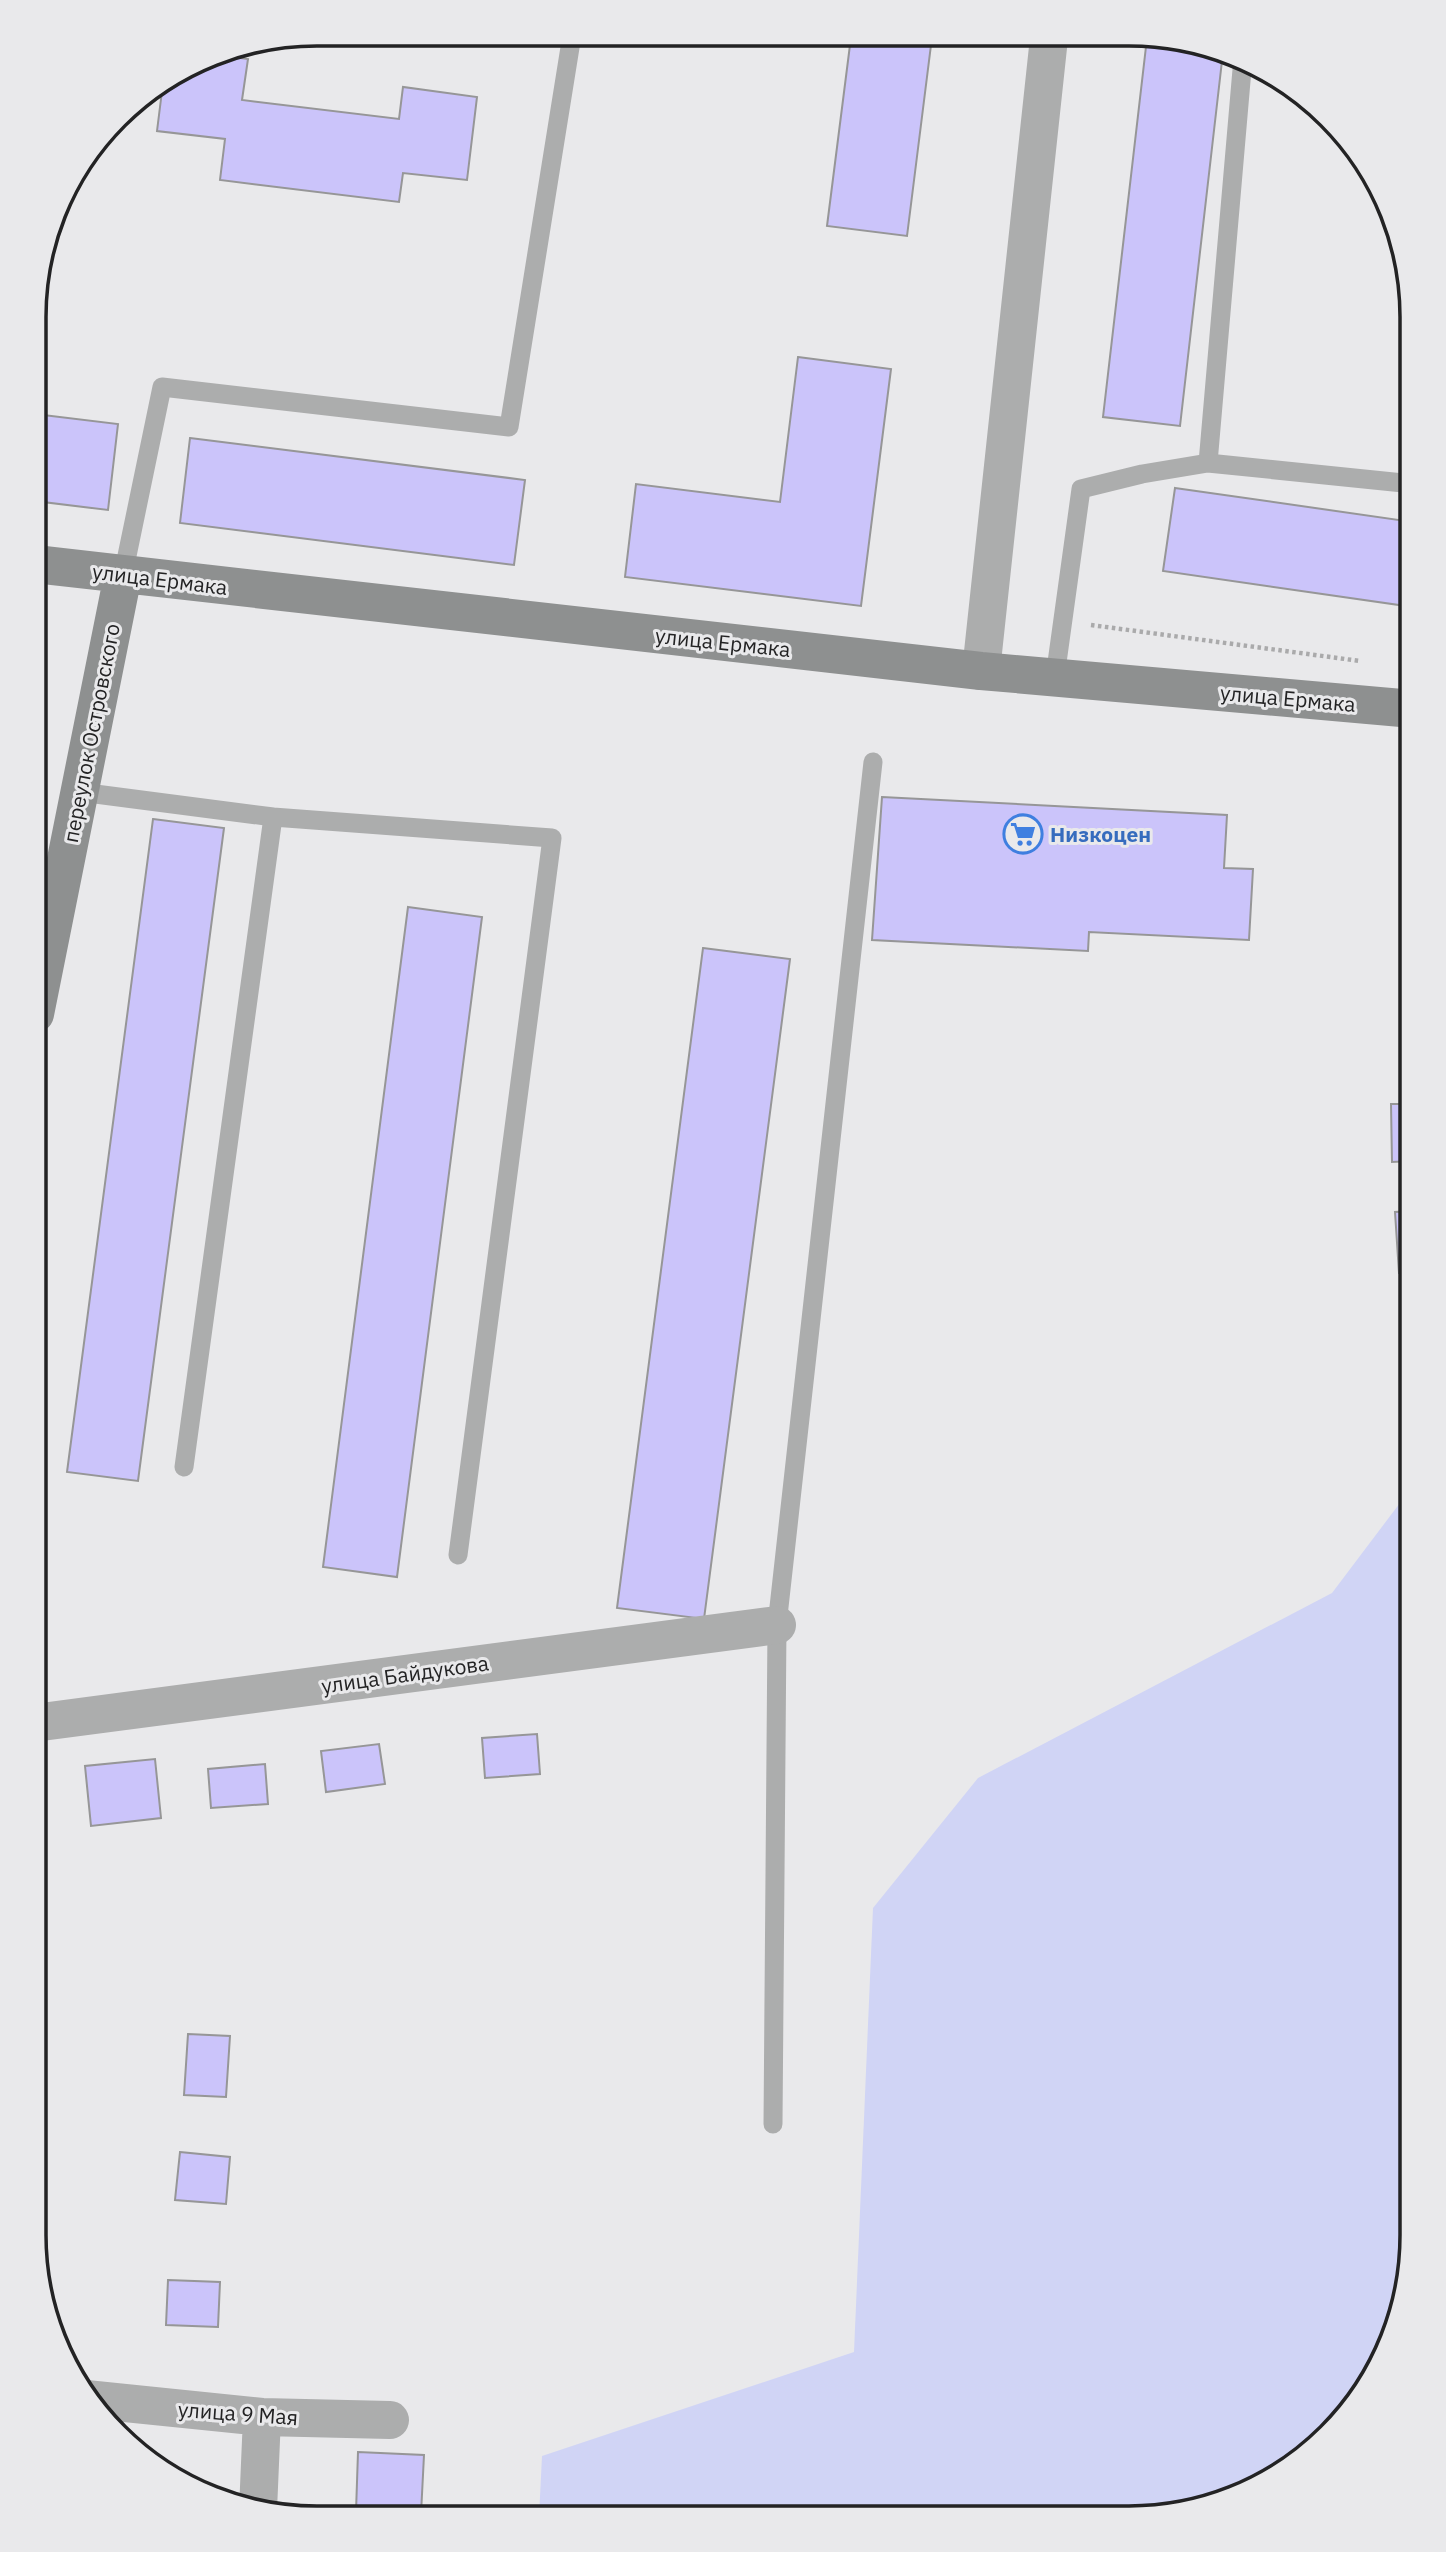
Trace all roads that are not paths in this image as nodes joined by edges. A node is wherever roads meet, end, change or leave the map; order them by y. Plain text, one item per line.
1 (570, 46) edge
2 (1048, 46) edge
3 (1242, 70) edge
4 (1208, 463) junction
5 (1400, 483) edge
6 (46, 565) edge
7 (123, 575) junction
8 (981, 671) junction
9 (1055, 677) junction
10 (1400, 708) edge
11 (873, 762) dead end
12 (79, 792) junction
13 (274, 817) junction
14 (46, 958) edge
15 (184, 1466) dead end
16 (458, 1555) dead end
17 (777, 1625) junction
18 (46, 1721) edge
19 (773, 2124) dead end
20 (103, 2401) edge
21 (262, 2417) junction
22 (390, 2420) dead end
23 (258, 2500) edge

1 - 7 lane
2 - 8 street
3 - 4 lane
4 - 5 lane
4 - 9 lane
6 - 7 street, улица Ермака
7 - 8 street, улица Ермака
7 - 12 street, переулок Островского
8 - 9 street, улица Ермака
9 - 10 street, улица Ермака
11 - 17 lane
12 - 13 lane
12 - 14 street, переулок Островского
13 - 15 lane
13 - 16 lane
17 - 18 street, улица Байдукова
17 - 19 lane
20 - 21 street, улица 9 Мая
21 - 22 street, улица 9 Мая
21 - 23 street

